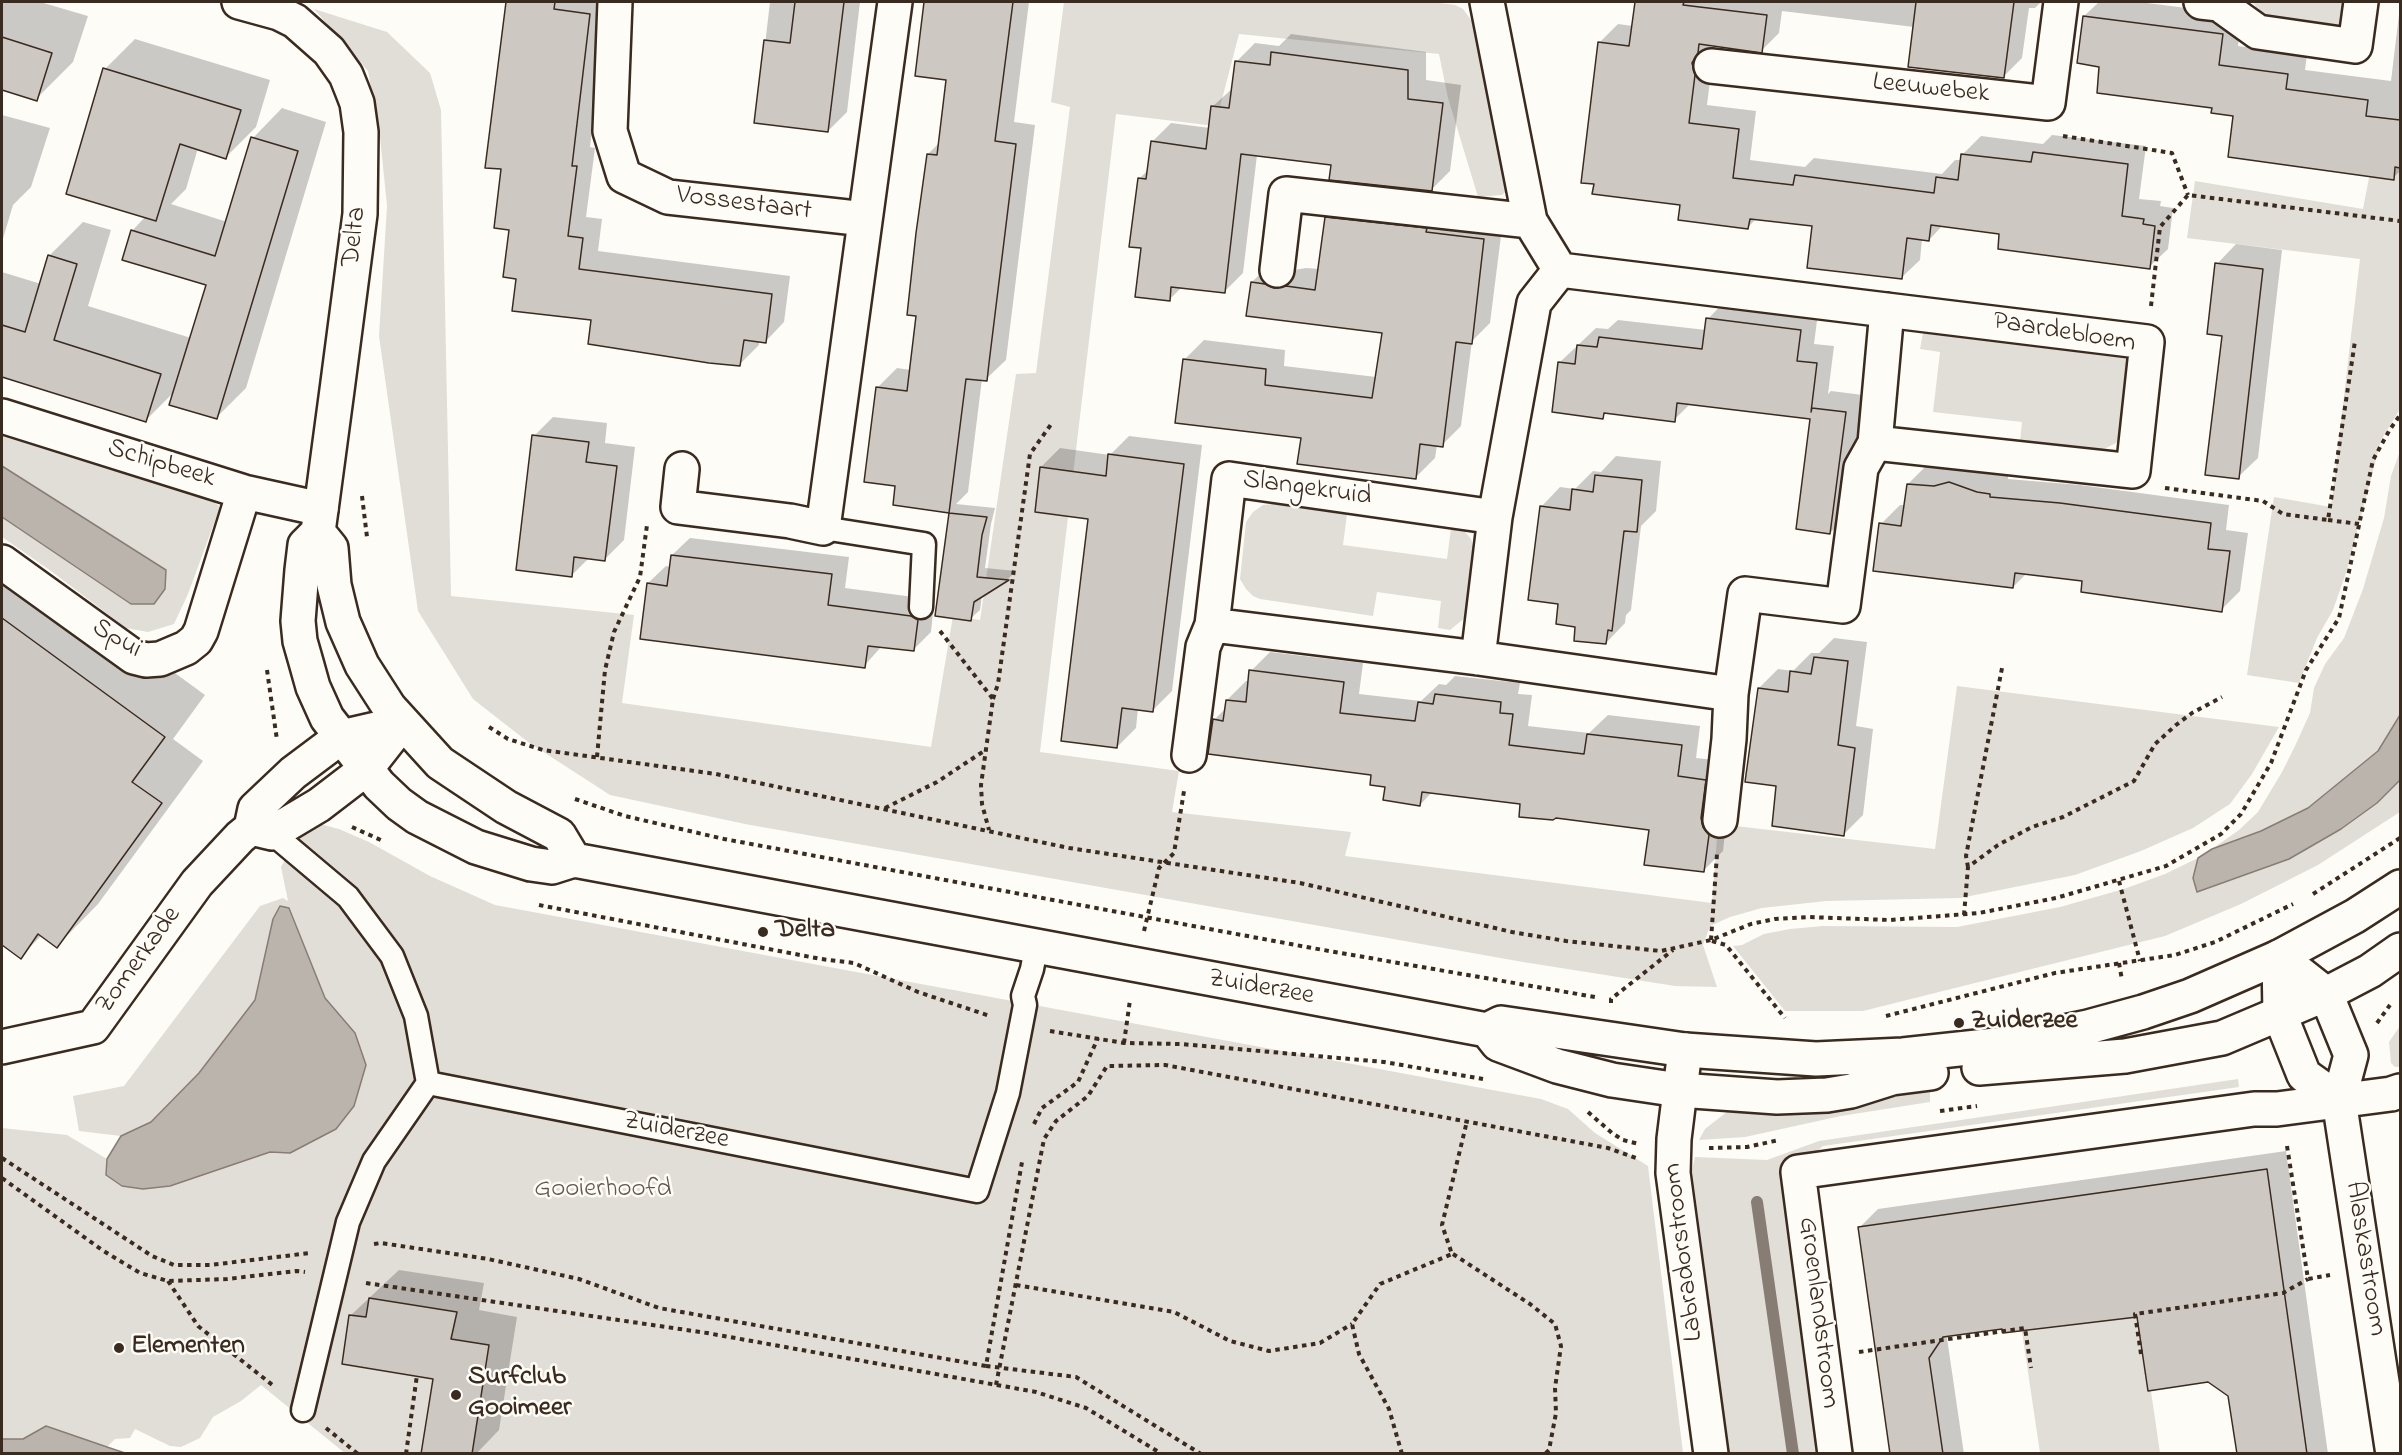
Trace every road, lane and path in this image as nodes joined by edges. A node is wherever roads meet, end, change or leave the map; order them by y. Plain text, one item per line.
1 (239, 2) edge
2 (615, 2) edge
3 (895, 2) edge
4 (1487, 2) edge
5 (2061, 2) edge
6 (2213, 2) edge
7 (2361, 2) edge
8 (282, 7) edge
9 (1712, 66) dead end
10 (2049, 102) junction
11 (2188, 195) junction
12 (865, 219) junction
13 (1530, 221) junction
14 (2400, 221) edge
15 (1276, 270) dead end
16 (1560, 270) junction
17 (1887, 310) junction
18 (2355, 341) dead end
19 (2147, 342) junction
20 (2400, 415) edge
21 (2, 416) edge
22 (1052, 423) dead end
23 (1875, 443) junction
24 (682, 469) dead end
25 (2133, 471) junction
26 (244, 492) junction
27 (678, 507) junction
28 (1496, 517) junction
29 (2328, 520) junction
30 (320, 521) junction
31 (2359, 524) junction
32 (823, 528) junction
33 (2, 562) edge
34 (921, 607) joint
35 (1212, 625) junction
36 (1478, 658) junction
37 (2002, 668) dead end
38 (1731, 694) junction
39 (2222, 697) dead end
40 (993, 699) junction
41 (273, 706) dead end
42 (402, 723) junction
43 (489, 727) dead end
44 (341, 737) junction
45 (987, 749) junction
46 (279, 750) dead end
47 (1189, 755) joint
48 (597, 757) junction
49 (366, 769) junction
50 (567, 795) dead end
51 (884, 808) junction
52 (1720, 820) joint
53 (989, 830) junction
54 (262, 831) junction
55 (2400, 838) edge
56 (574, 860) junction
57 (1164, 862) junction
58 (1968, 867) junction
59 (2119, 881) junction
60 (2400, 887) edge
61 (2309, 896) dead end
62 (2301, 900) dead end
63 (1964, 915) junction
64 (1146, 917) junction
65 (1711, 940) junction
66 (1036, 948) junction
67 (1674, 950) junction
68 (2400, 950) edge
69 (2279, 957) junction
70 (2140, 961) junction
71 (2119, 963) junction
72 (2121, 972) dead end
73 (1132, 990) dead end
74 (2326, 994) junction
75 (1611, 999) junction
76 (2397, 999) dead end
77 (1623, 1001) dead end
78 (2280, 1015) junction
79 (1775, 1017) dead end
80 (1876, 1017) dead end
81 (1785, 1018) junction
82 (1796, 1018) dead end
83 (2373, 1028) dead end
84 (1487, 1030) junction
85 (1098, 1038) dead end
86 (1124, 1042) dead end
87 (2, 1047) edge
88 (1685, 1050) junction
89 (428, 1083) junction
90 (1679, 1090) junction
91 (2400, 1090) edge
92 (2339, 1100) junction
93 (1467, 1121) junction
94 (1032, 1128) dead end
95 (2286, 1142) dead end
96 (2, 1158) edge
97 (1022, 1161) dead end
98 (1673, 1173) junction
99 (2, 1178) edge
100 (341, 1249) junction
101 (1452, 1254) junction
102 (2333, 1275) dead end
103 (335, 1278) junction
104 (2308, 1279) junction
105 (168, 1281) junction
106 (1016, 1286) junction
107 (1352, 1324) junction
108 (2141, 1354) dead end
109 (1823, 1358) junction
110 (986, 1366) junction
111 (1000, 1368) junction
112 (2031, 1368) dead end
113 (417, 1375) dead end
114 (996, 1385) junction
115 (303, 1410) junction
116 (358, 1454) edge
117 (406, 1454) edge
118 (1162, 1454) edge
119 (1200, 1454) edge
120 (1402, 1454) edge
121 (1545, 1454) edge
122 (1711, 1454) edge
123 (1835, 1454) edge
124 (2393, 1454) edge

1 - 8 street, Delta
2 - 12 street, Vossestaart
3 - 12 street
4 - 13 street
5 - 10 street
6 - 7 street
8 - 30 street, Delta
9 - 10 street, Leeuwebek
10 - 11 path
11 - 14 path
11 - 19 path
12 - 32 street
13 - 15 street
13 - 16 street
16 - 17 street, Paardebloem
16 - 28 street
17 - 19 street, Paardebloem
17 - 23 street
18 - 29 path
19 - 25 street, Paardebloem
20 - 31 path
21 - 26 street, Schipbeek
22 - 40 path
23 - 25 street
23 - 38 street
24 - 27 street
25 - 29 path
26 - 30 street, Schipbeek
26 - 33 street, Spui
27 - 32 street
27 - 48 path
28 - 35 street, Slangekruid
28 - 36 street
29 - 31 path
30 - 42 street
30 - 44 street, Delta
31 - 59 path
32 - 34 lane
34 - 40 path
35 - 36 street
35 - 47 street, Slangekruid
36 - 38 street
37 - 58 path
38 - 52 street
39 - 58 path
40 - 45 path
41 - 46 path
42 - 44 street, Zomerkade
42 - 49 street, Zomerkade
42 - 56 street
43 - 48 path
44 - 49 street, Zuiderzee
44 - 54 street, Zomerkade
45 - 51 path
45 - 53 path
47 - 57 path
48 - 51 path
49 - 54 street, Zomerkade
49 - 56 street, Zuiderzee
50 - 64 path
51 - 53 path
52 - 65 path
53 - 57 path
54 - 87 street, Zomerkade
54 - 89 lane
55 - 61 path
56 - 66 street, Zuiderzee
57 - 64 path
57 - 67 path
58 - 63 path
59 - 63 path
59 - 70 path
60 - 69 street, Zuiderzee
62 - 70 path
63 - 65 path
64 - 75 path
65 - 67 path
65 - 81 path
66 - 84 street, Zuiderzee
66 - 89 lane, Zuiderzee
67 - 75 path
68 - 74 street, Zuiderzee
69 - 74 street, Alaskastroom
69 - 78 street
69 - 88 street, Zuiderzee
70 - 71 path
71 - 72 path
71 - 80 path
73 - 86 path
74 - 78 street, Zuiderzee
74 - 92 street, Alaskastroom
75 - 77 path
76 - 83 path
78 - 90 street, Zuiderzee
78 - 92 street
79 - 81 path
81 - 82 path
84 - 88 street, Zuiderzee
84 - 90 street, Zuiderzee
85 - 94 path
88 - 90 street, Labradorstroom
89 - 100 lane
90 - 98 street, Labradorstroom
91 - 92 street
92 - 109 street, Groenlandstroom
92 - 124 street, Alaskastroom
93 - 98 path
93 - 101 path
93 - 106 path
95 - 104 path
96 - 100 path
97 - 110 path
98 - 122 street, Labradorstroom
99 - 105 path
100 - 103 lane
100 - 110 path
101 - 107 path
101 - 121 path
102 - 104 path
103 - 105 path
103 - 114 path
103 - 115 lane
104 - 108 path
105 - 115 path
106 - 107 path
106 - 111 path
107 - 120 path
109 - 112 path
109 - 123 street, Groenlandstroom
110 - 111 path
111 - 114 path
111 - 119 path
113 - 117 path
114 - 118 path
115 - 116 path

